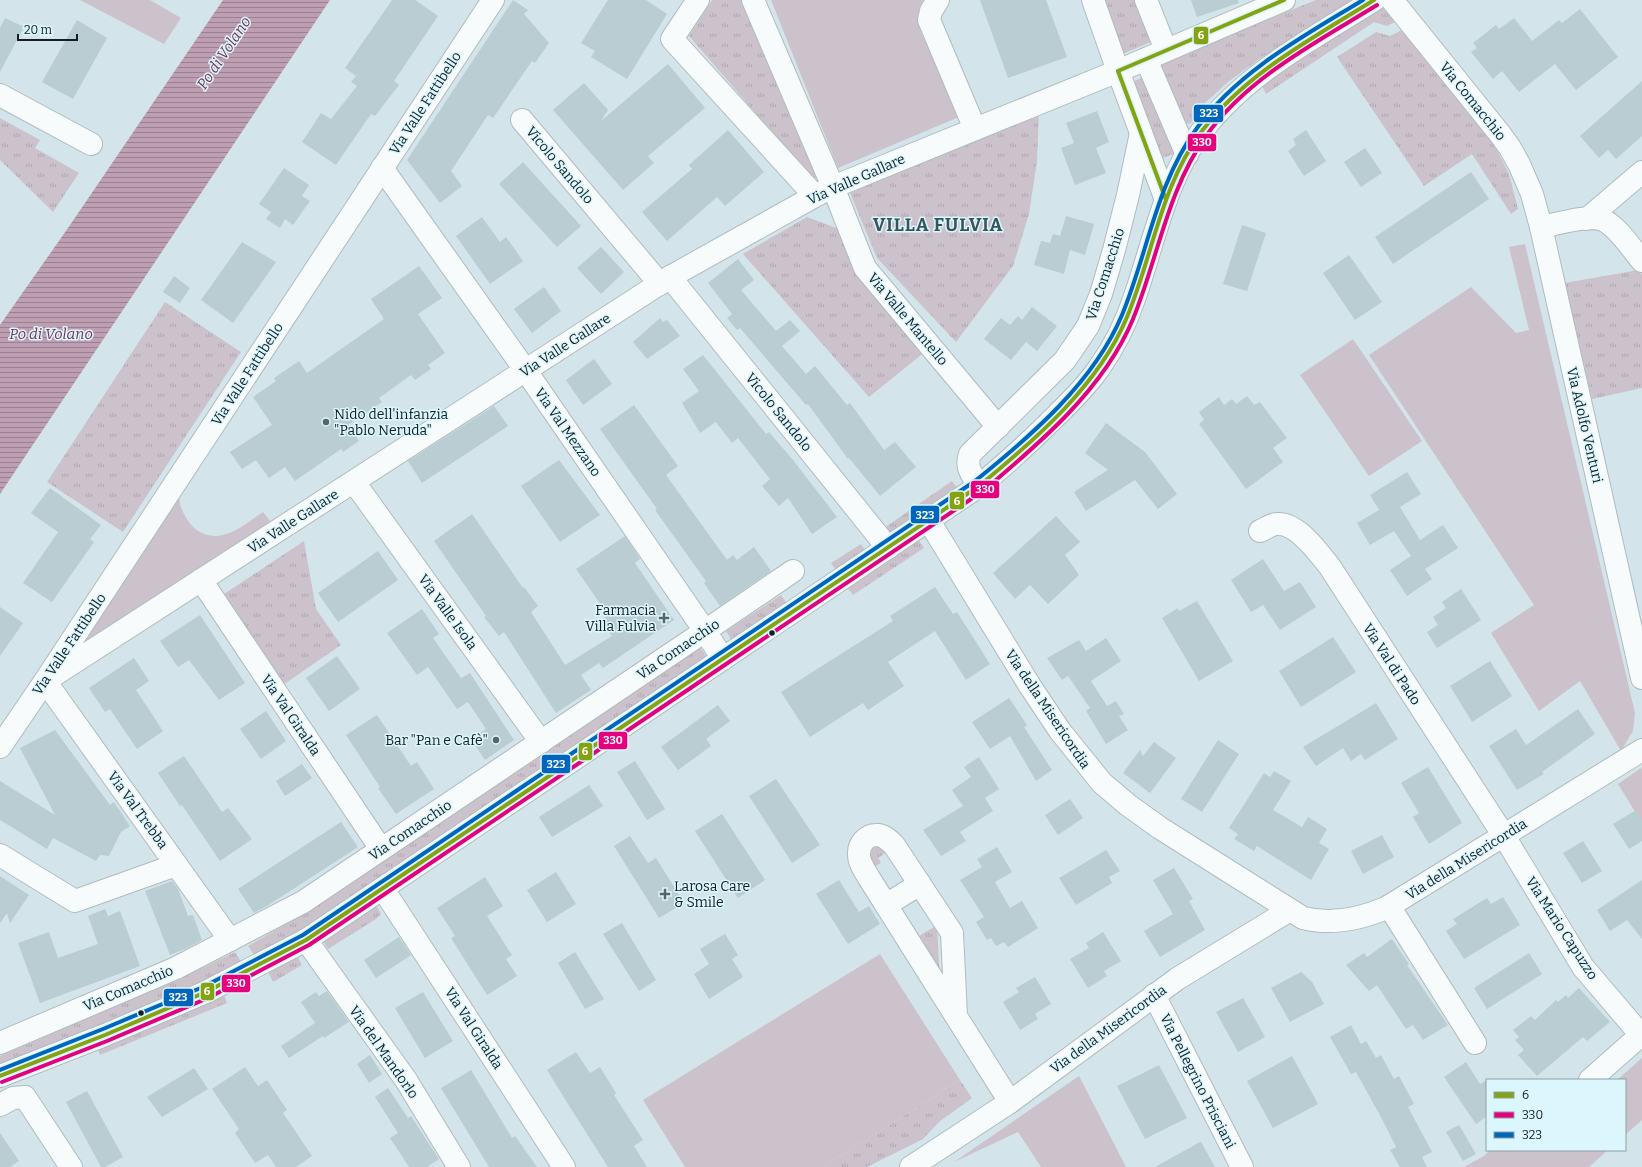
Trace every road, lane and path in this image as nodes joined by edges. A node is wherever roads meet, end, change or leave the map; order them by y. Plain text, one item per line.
1 (493, 0) edge
2 (698, 0) edge
3 (753, 0) edge
4 (938, 0) edge
5 (1093, 0) edge
6 (1146, 0) edge
7 (1284, 0) edge
8 (1374, 0) edge
9 (1392, 0) edge
10 (1258, 5) edge
11 (1166, 50) junction
12 (1146, 59) junction
13 (1118, 71) junction
14 (0, 95) edge
15 (522, 120) dead end
16 (975, 129) junction
17 (1141, 134) junction
18 (91, 144) dead end
19 (1187, 155) junction
20 (382, 168) junction
21 (1642, 172) edge
22 (824, 192) junction
23 (1166, 200) junction
24 (1587, 218) junction
25 (1540, 220) junction
26 (1642, 261) edge
27 (665, 280) junction
28 (526, 371) junction
29 (998, 427) junction
30 (354, 482) junction
31 (979, 486) junction
32 (929, 521) junction
33 (1260, 531) dead end
34 (888, 548) junction
35 (793, 571) dead end
36 (201, 580) junction
37 (706, 632) junction
38 (1637, 643) edge
39 (723, 659) junction
40 (1642, 678) edge
41 (45, 681) junction
42 (542, 742) junction
43 (0, 747) edge
44 (1639, 749) edge
45 (1504, 836) junction
46 (381, 849) junction
47 (0, 855) edge
48 (176, 865) junction
49 (920, 884) junction
50 (383, 889) junction
51 (886, 905) junction
52 (1389, 906) junction
53 (1290, 910) junction
54 (230, 940) junction
55 (306, 940) junction
56 (1154, 995) junction
57 (956, 1015) junction
58 (1641, 1034) edge
59 (0, 1043) edge
60 (1475, 1043) dead end
61 (0, 1076) edge
62 (1591, 1079) edge
63 (1010, 1102) junction
64 (0, 1105) edge
65 (917, 1166) edge
66 (70, 1167) edge
67 (459, 1167) edge
68 (564, 1167) edge
69 (1242, 1167) edge

1 - 20 street, Via Valle Fattibello
2 - 22 street, Via Valle Mantello
3 - 22 street, Via Valle Mantello
4 - 16 street
5 - 13 street
6 - 11 street
7 - 10 street, Via Valle Gallare
8 - 19 street
9 - 25 street, Via Comacchio
10 - 11 street, Via Valle Gallare
11 - 12 street, Via Valle Gallare
12 - 13 street, Via Valle Gallare
12 - 19 street
13 - 16 street, Via Valle Gallare
13 - 17 street
14 - 18 street
15 - 27 street, Vicolo Sandolo
16 - 22 street, Via Valle Gallare
17 - 23 street
17 - 29 street, Via Comacchio
19 - 23 street
20 - 28 street, Via Val Mezzano
20 - 41 street, Via Valle Fattibello
21 - 24 street
22 - 27 street, Via Valle Gallare
22 - 29 street, Via Valle Mantello
23 - 31 street
24 - 25 street
24 - 26 street
25 - 38 street, Via Adolfo Venturi
27 - 28 street, Via Valle Gallare
27 - 34 street, Vicolo Sandolo
28 - 30 street, Via Valle Gallare
28 - 37 street, Via Val Mezzano
29 - 31 street, Via Comacchio
30 - 36 street, Via Valle Gallare
30 - 42 street, Via Valle Isola
31 - 32 street
32 - 34 street
32 - 53 street, Via della Misericordia
33 - 45 street, Via Val di Pado
34 - 39 street
35 - 37 street, Via Comacchio
36 - 41 street, Via Valle Gallare
36 - 46 street, Via Val Giralda
37 - 39 street, Via Val Mezzano
37 - 42 street, Via Comacchio
38 - 40 street, Via Adolfo Venturi
39 - 50 street
41 - 43 street, Via Valle Fattibello
41 - 48 street, Via Val Trebba
42 - 46 street, Via Comacchio
44 - 45 street, Via della Misericordia
45 - 52 street, Via della Misericordia
45 - 58 street, Via Mario Capuzzo
46 - 54 street, Via Comacchio
47 - 48 street
48 - 54 street, Via Val Trebba
49 - 51 street
49 - 51 street
49 - 57 street
50 - 55 street
50 - 68 street, Via Val Giralda
51 - 57 street
52 - 53 street, Via della Misericordia
52 - 60 street
53 - 56 street, Via della Misericordia
54 - 59 street, Via Comacchio
55 - 61 street
55 - 67 street, Via del Mandorlo
56 - 63 street, Via della Misericordia
56 - 69 street, Via Pellegrino Prisciani
57 - 63 street
58 - 62 street, Via Mario Capuzzo
63 - 65 street, Via della Misericordia
64 - 66 street

